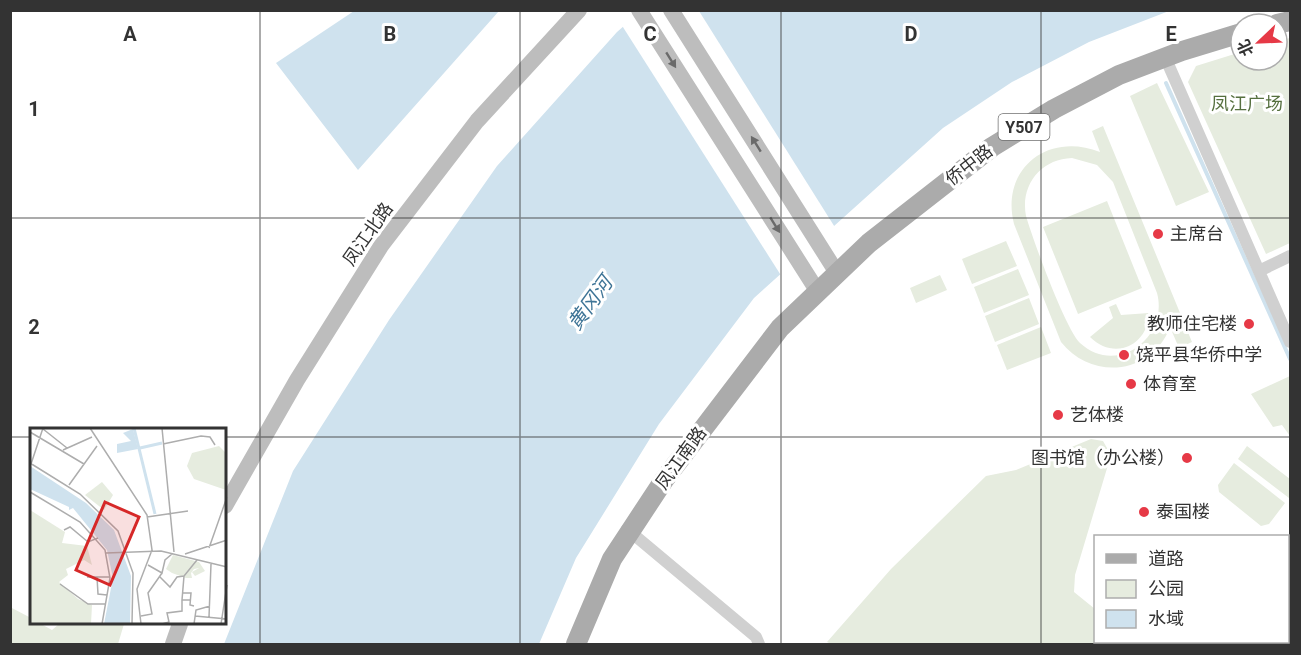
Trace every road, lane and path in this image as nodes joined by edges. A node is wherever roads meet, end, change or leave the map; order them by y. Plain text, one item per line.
1 (579, 10) edge
2 (639, 10) edge
3 (671, 10) edge
4 (1229, 37) edge
5 (1165, 57) junction
6 (1290, 256) edge
7 (1259, 271) junction
8 (837, 273) junction
9 (818, 292) junction
10 (1290, 342) edge
11 (226, 504) edge
12 (624, 526) dead end
13 (180, 625) edge
14 (173, 645) edge
15 (576, 645) edge
16 (759, 645) edge

1 - 11 main road, 凤江北路
2 -> 9 main road
8 -> 3 main road
4 - 5 main road, 侨中路 / Y507
5 - 7 street
5 - 8 main road, 侨中路 / Y507
6 - 7 street
7 - 10 street
8 - 9 main road, 侨中路 / Y507
9 - 15 main road, 凤江南路 / Y507
12 - 16 street
13 - 14 main road

